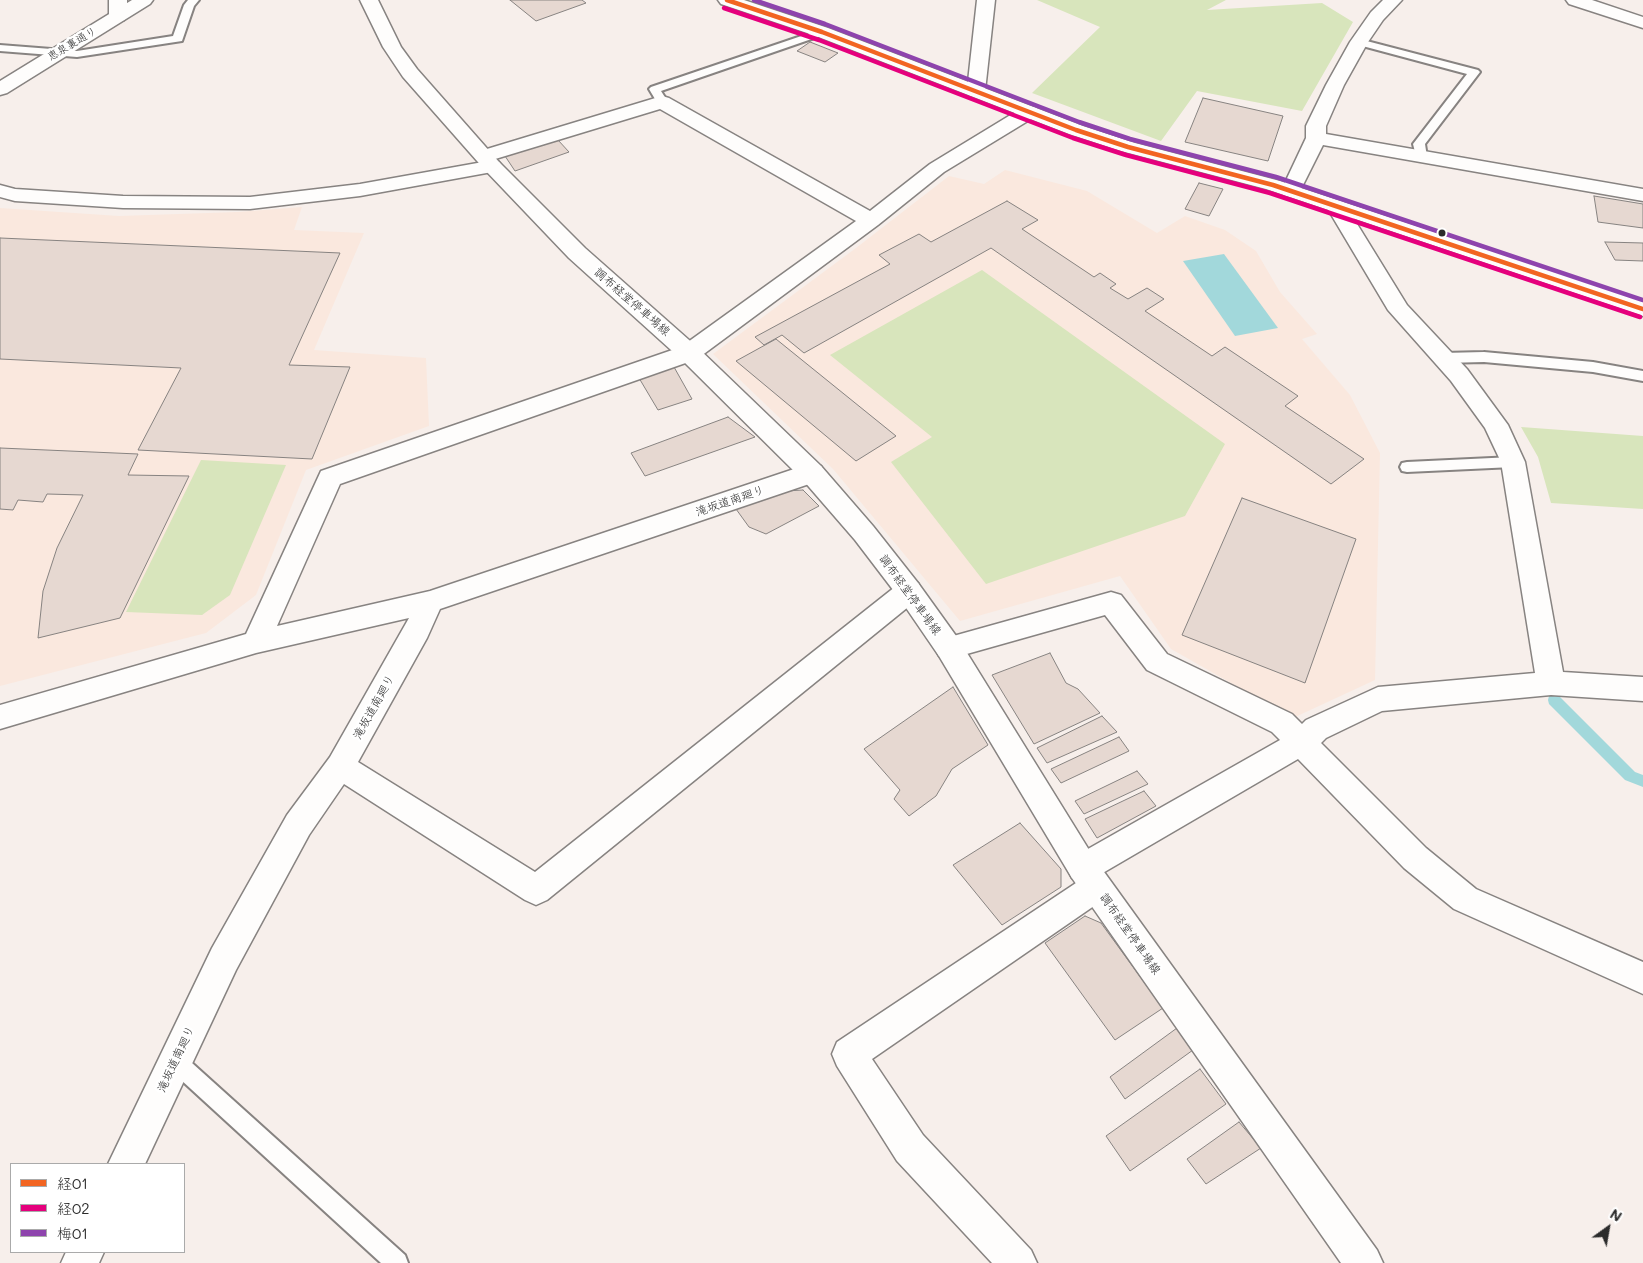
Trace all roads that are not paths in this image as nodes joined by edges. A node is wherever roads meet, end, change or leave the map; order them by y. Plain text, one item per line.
1 (144, 0) edge
2 (194, 0) edge
3 (369, 0) edge
4 (727, 0) edge
5 (986, 0) edge
6 (1393, 0) edge
7 (1575, 0) edge
8 (118, 8) edge
9 (1643, 23) edge
10 (822, 32) junction
11 (1359, 42) junction
12 (0, 48) edge
13 (59, 52) junction
14 (0, 88) edge
15 (976, 90) junction
16 (662, 102) junction
17 (1029, 112) junction
18 (1316, 138) junction
19 (1421, 156) junction
20 (488, 161) junction
21 (0, 191) edge
22 (1291, 191) junction
23 (1643, 196) edge
24 (1336, 206) junction
25 (871, 220) junction
26 (1643, 309) edge
27 (689, 353) junction
28 (1443, 358) junction
29 (1643, 376) edge
30 (1513, 462) junction
31 (1407, 467) dead end
32 (812, 473) junction
33 (909, 591) junction
34 (430, 602) junction
35 (256, 642) junction
36 (948, 648) junction
37 (1551, 683) junction
38 (1643, 689) edge
39 (0, 717) edge
40 (1302, 742) junction
41 (340, 766) junction
42 (1090, 877) junction
43 (1643, 978) edge
44 (175, 1061) junction
45 (126, 1163) edge
46 (397, 1263) edge
47 (1018, 1263) edge
48 (1364, 1263) edge

1 - 8 street, 恵泉裏通り
2 - 13 lane
3 - 20 street, 調布経堂停車場線
4 - 10 street
5 - 15 street
6 - 11 street
7 - 9 street
8 - 13 street, 恵泉裏通り
10 - 15 street
10 - 16 lane
11 - 18 street
11 - 19 lane
12 - 13 lane
13 - 14 street, 恵泉裏通り
15 - 17 street
16 - 20 street
16 - 25 street
17 - 22 street
17 - 25 street
18 - 19 street
18 - 22 street
19 - 23 street
20 - 21 street
20 - 27 street, 調布経堂停車場線
22 - 24 street
24 - 26 street
24 - 28 street
25 - 27 street
27 - 32 street, 調布経堂停車場線
27 - 35 street
28 - 29 lane
28 - 30 street
30 - 31 lane
30 - 37 street
32 - 33 street, 調布経堂停車場線
32 - 34 street, 滝坂道南廻り
33 - 36 street, 調布経堂停車場線
33 - 41 street
34 - 35 street
34 - 41 street, 滝坂道南廻り
35 - 39 street
36 - 40 street
36 - 42 street, 調布経堂停車場線
37 - 38 street
37 - 40 street
40 - 42 street
40 - 43 street
41 - 44 street, 滝坂道南廻り
42 - 47 street
42 - 48 street, 調布経堂停車場線
44 - 45 street, 滝坂道南廻り
44 - 46 lane

